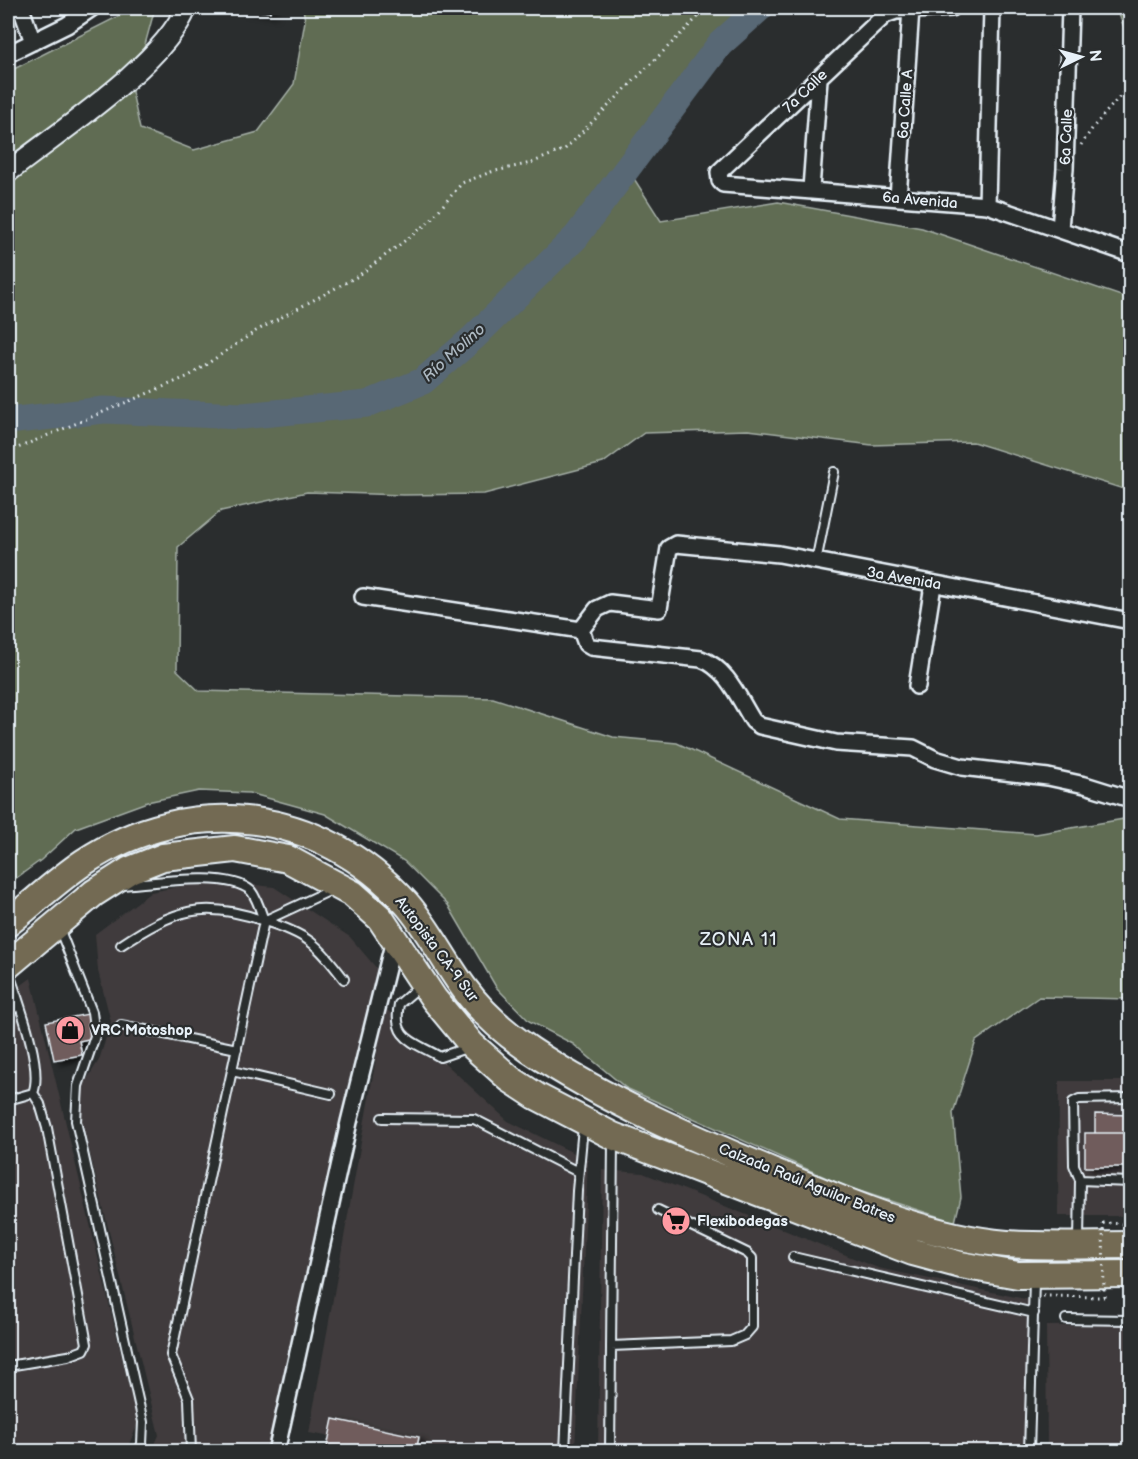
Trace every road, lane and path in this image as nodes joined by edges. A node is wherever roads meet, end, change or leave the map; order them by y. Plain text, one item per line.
1 (21, 8) edge
2 (92, 8) edge
3 (186, 8) edge
4 (707, 8) edge
5 (951, 8) edge
6 (992, 8) edge
7 (1070, 8) edge
8 (912, 9) junction
9 (33, 42) junction
10 (8, 54) edge
11 (819, 79) junction
12 (1131, 85) edge
13 (725, 168) joint
14 (1065, 169) junction
15 (8, 172) edge
16 (811, 189) junction
17 (898, 198) junction
18 (987, 205) junction
19 (1060, 230) junction
20 (1131, 254) edge
21 (8, 452) edge
22 (834, 472) dead end
23 (816, 562) junction
24 (933, 585) junction
25 (363, 597) dead end
26 (1131, 621) edge
27 (581, 630) junction
28 (917, 686) dead end
29 (1131, 799) edge
30 (106, 885) junction
31 (340, 886) junction
32 (264, 921) junction
33 (8, 923) edge
34 (57, 924) junction
35 (394, 940) junction
36 (121, 945) dead end
37 (8, 967) edge
38 (344, 979) dead end
39 (423, 983) junction
40 (18, 1004) junction
41 (8, 1014) edge
42 (121, 1025) dead end
43 (472, 1046) junction
44 (237, 1049) junction
45 (232, 1071) junction
46 (33, 1093) junction
47 (331, 1094) dead end
48 (1131, 1098) edge
49 (8, 1100) edge
50 (633, 1108) junction
51 (382, 1118) dead end
52 (583, 1122) junction
53 (613, 1136) junction
54 (578, 1172) junction
55 (1080, 1180) junction
56 (1131, 1182) edge
57 (658, 1210) dead end
58 (1131, 1224) edge
59 (1079, 1245) junction
60 (1131, 1245) edge
61 (793, 1257) dead end
62 (1131, 1274) edge
63 (1034, 1275) junction
64 (1054, 1298) dead end
65 (1034, 1313) junction
66 (1066, 1319) dead end
67 (1131, 1320) edge
68 (611, 1346) junction
69 (8, 1366) edge
70 (138, 1452) edge
71 (191, 1452) edge
72 (276, 1452) edge
73 (565, 1452) edge
74 (610, 1452) edge
75 (1029, 1452) edge

1 - 9 street
2 - 9 street
3 - 15 main road
4 - 21 path
5 - 8 street
6 - 18 street
7 - 14 street, 6a Calle
8 - 11 street, 7a Calle
8 - 17 street, 6a Calle A
9 - 10 street
11 - 13 street, 7a Calle
11 - 16 street
12 - 14 path
13 - 16 street, 6a Avenida
14 - 19 street, 6a Calle
16 - 17 street, 6a Avenida
17 - 18 street, 6a Avenida
18 - 19 street, 6a Avenida
19 - 20 street, 6a Avenida
22 - 23 lane
23 - 24 street, 3a Avenida
23 - 27 street, 3a Avenida
24 - 26 street, 3a Avenida
24 - 28 street
25 - 27 street
27 - 29 street
30 - 31 highway, Autopista CA-9 Sur
30 - 32 lane
30 - 34 highway, Autopista CA-9 Sur
31 - 32 lane
31 - 35 highway, Autopista CA-9 Sur
32 - 36 lane
32 - 38 lane
32 - 44 lane
33 - 50 highway, Autopista CA-9 Sur
34 - 37 highway, Autopista CA-9 Sur
34 - 70 lane
35 - 39 highway, Autopista CA-9 Sur
35 - 72 street
37 - 40 lane
39 - 43 highway, Autopista CA-9 Sur
39 - 43 lane
40 - 41 lane
40 - 46 lane
42 - 44 lane
43 - 52 highway, Autopista CA-9 Sur
44 - 45 lane
45 - 47 lane
45 - 71 lane
46 - 49 lane
46 - 69 lane
48 - 55 lane
50 - 53 highway
50 - 59 highway, Calzada Raúl Aguilar Batres
51 - 54 lane
52 - 53 highway, Autopista CA-9 Sur
52 - 54 lane
53 - 63 highway, Calzada Raúl Aguilar Batres
53 - 68 lane
54 - 73 lane
55 - 56 lane
55 - 59 lane
57 - 68 lane
58 - 64 path, bridge
59 - 60 highway, Calzada Raúl Aguilar Batres
61 - 65 lane
62 - 63 highway, Calzada Raúl Aguilar Batres
63 - 65 lane
65 - 75 lane
66 - 67 lane
68 - 74 lane

